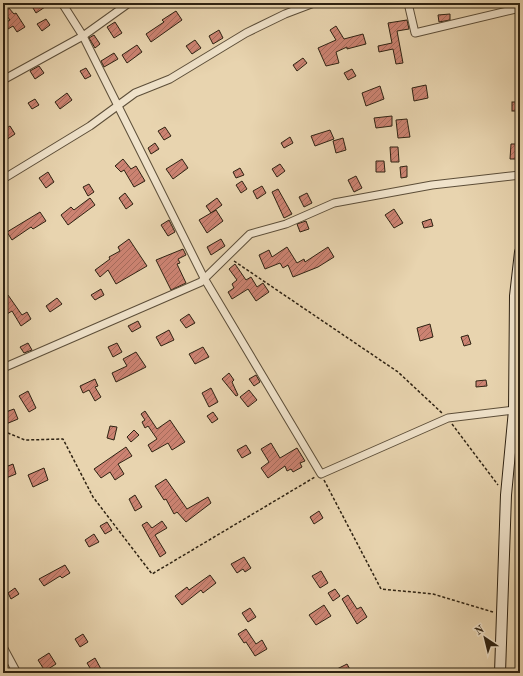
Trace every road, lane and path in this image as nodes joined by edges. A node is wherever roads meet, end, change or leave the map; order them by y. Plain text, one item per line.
1 (62, 3) edge
2 (129, 3) edge
3 (314, 3) edge
4 (408, 3) edge
5 (520, 8) edge
6 (83, 36) junction
7 (3, 80) edge
8 (118, 106) junction
9 (520, 176) edge
10 (3, 179) edge
11 (520, 252) edge
12 (227, 256) junction
13 (204, 278) junction
14 (3, 368) edge
15 (514, 410) junction
16 (448, 418) junction
17 (3, 431) edge
18 (321, 474) junction
19 (506, 495) junction
20 (502, 614) junction
21 (3, 647) edge
22 (17, 673) edge
23 (500, 673) edge

1 - 6 street
2 - 6 street
3 - 8 street
4 - 5 street
6 - 7 street
6 - 8 street
8 - 10 street
8 - 13 street
9 - 12 street
11 - 15 street
12 - 13 street
12 - 16 path
13 - 14 street
13 - 18 street
15 - 16 street
15 - 19 street
16 - 18 street
16 - 19 path
17 - 18 path
18 - 20 path
19 - 20 street
20 - 23 street
21 - 22 street

